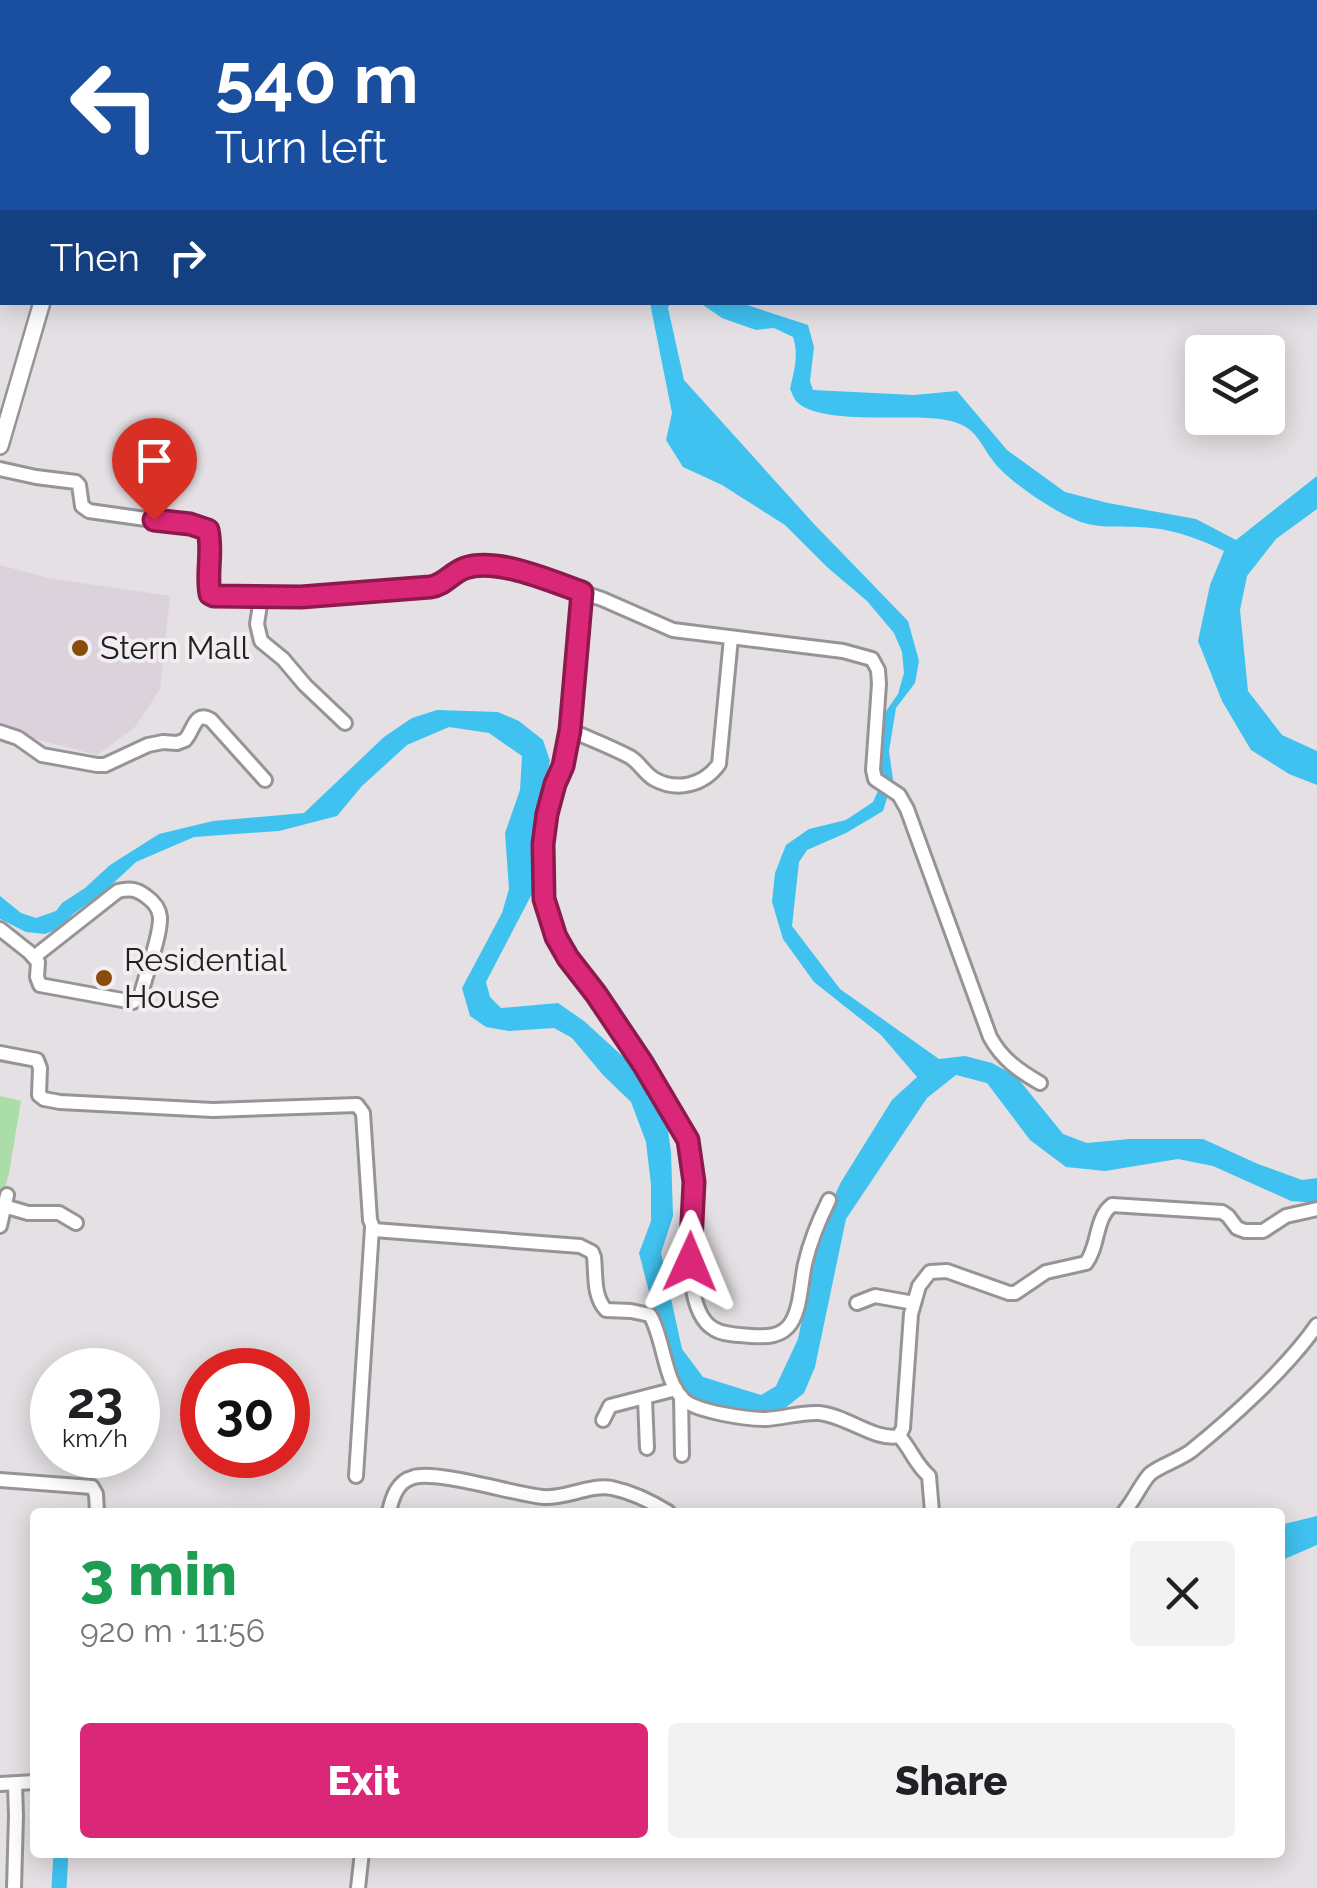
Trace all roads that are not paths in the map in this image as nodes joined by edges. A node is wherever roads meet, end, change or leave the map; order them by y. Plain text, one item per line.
1 (41, 305) edge
2 (0, 446) edge
3 (0, 469) edge
4 (582, 592) junction
5 (261, 598) junction
6 (731, 638) junction
7 (345, 723) dead end
8 (570, 730) junction
9 (0, 732) edge
10 (264, 780) dead end
11 (0, 929) edge
12 (34, 957) junction
13 (0, 1053) edge
14 (1040, 1083) dead end
15 (829, 1200) dead end
16 (1317, 1209) edge
17 (76, 1223) dead end
18 (0, 1226) edge
19 (372, 1228) junction
20 (857, 1303) dead end
21 (914, 1303) junction
22 (1317, 1325) edge
23 (678, 1393) junction
24 (645, 1398) junction
25 (603, 1420) dead end
26 (899, 1436) junction
27 (646, 1448) dead end
28 (682, 1454) dead end
29 (356, 1476) dead end
30 (0, 1480) edge
31 (98, 1508) edge
32 (390, 1508) edge
33 (660, 1508) edge
34 (932, 1508) edge
35 (1127, 1508) edge
36 (30, 1782) edge
37 (0, 1784) edge
38 (15, 1784) junction
39 (361, 1858) edge
40 (14, 1888) edge
41 (358, 1888) edge

1 - 2 main road
3 - 5 street
4 - 5 street
4 - 6 street
4 - 8 street
5 - 7 street
6 - 8 street
6 - 14 street
8 - 15 street
9 - 10 street
11 - 12 street
12 - 12 street
13 - 19 street
16 - 21 street
17 - 18 street
19 - 23 street
19 - 29 street
20 - 21 street
21 - 26 street
22 - 35 street
23 - 24 street
23 - 26 street
23 - 28 street
24 - 25 street
24 - 27 street
26 - 34 street
30 - 31 street
32 - 33 street
36 - 38 street
37 - 38 street
38 - 40 street
39 - 41 street

